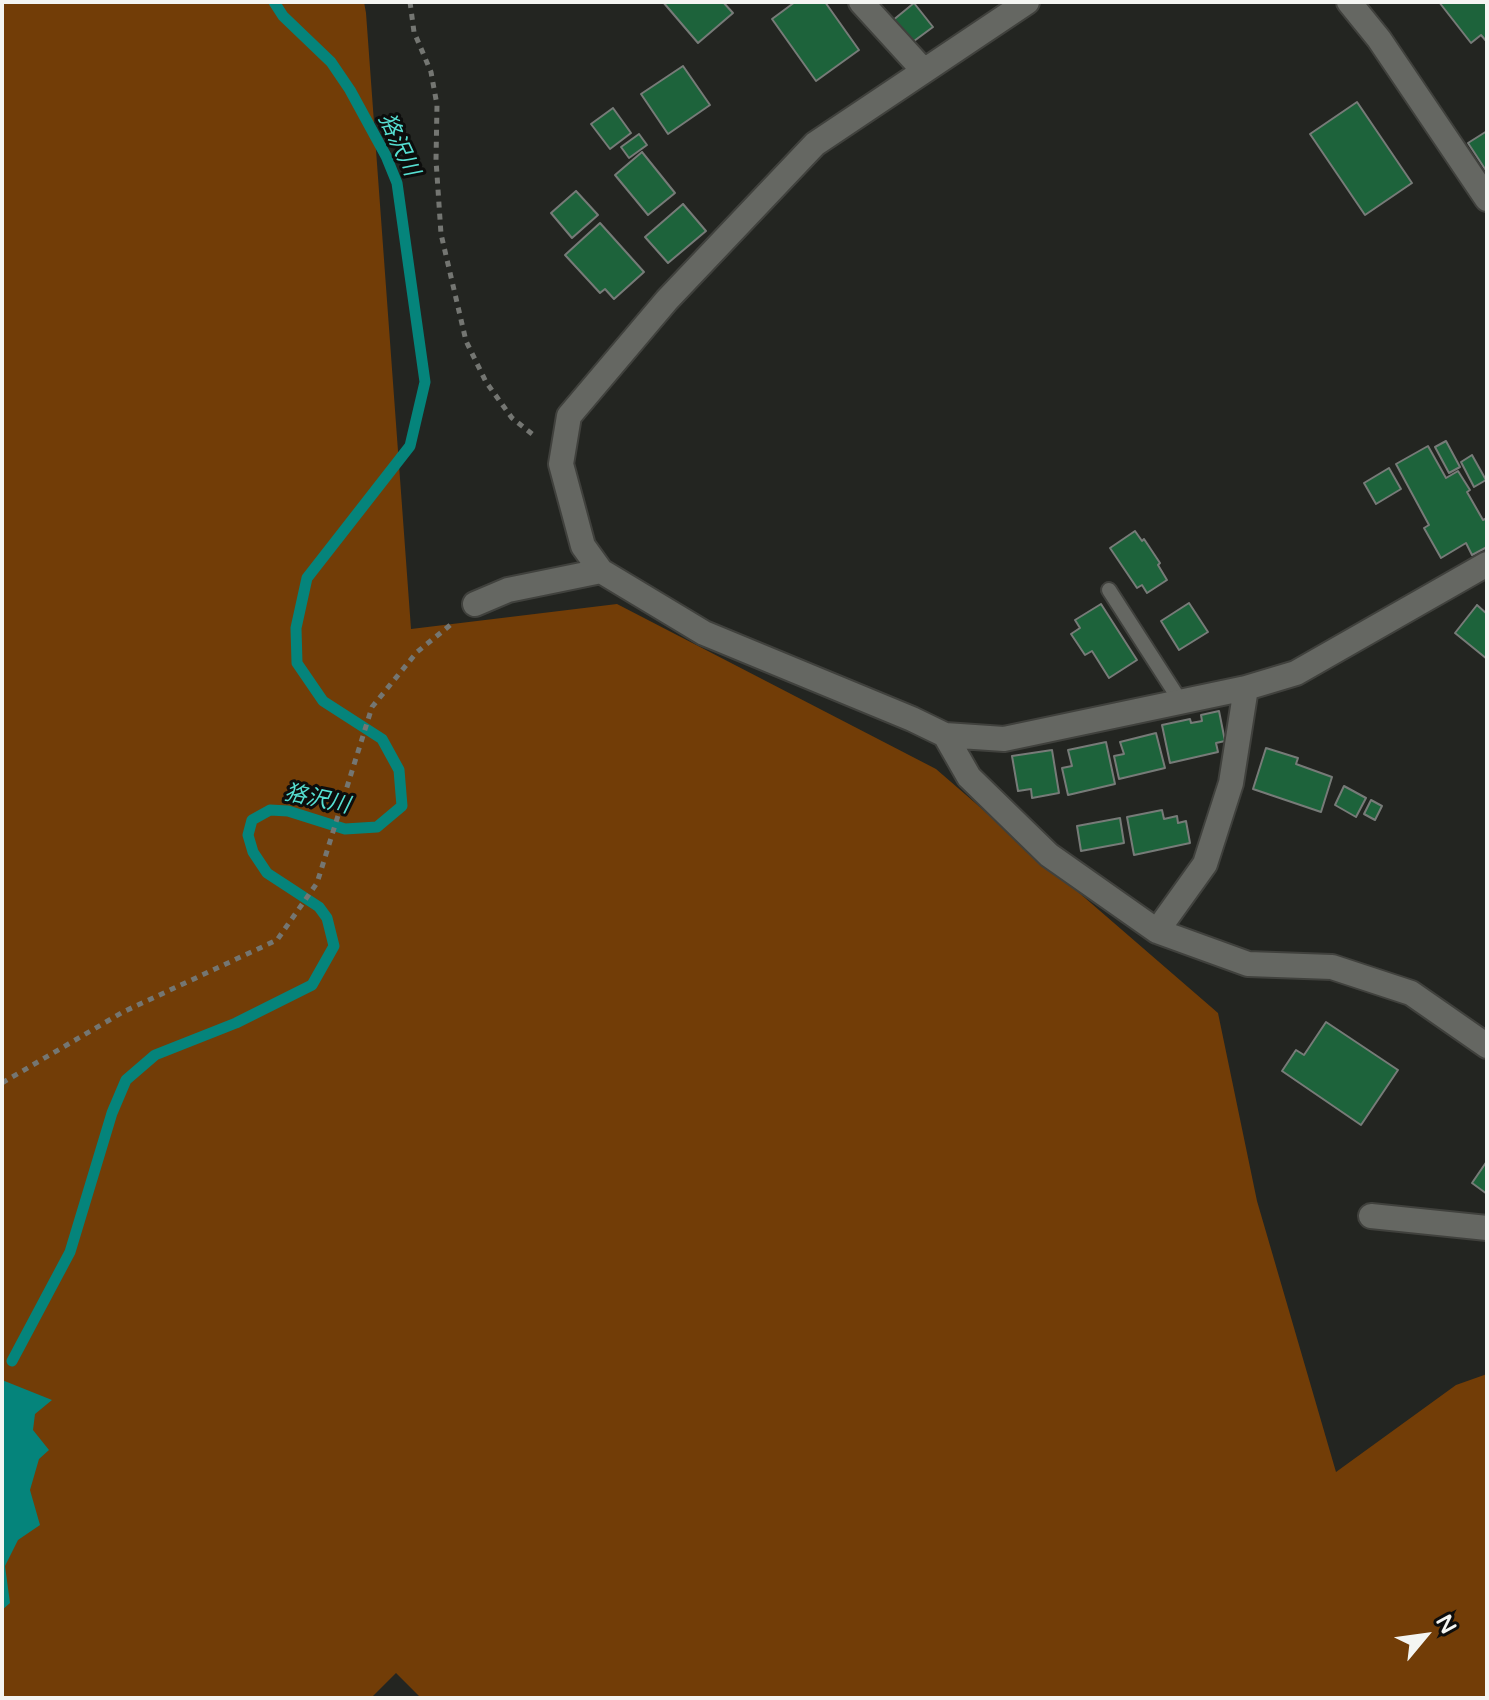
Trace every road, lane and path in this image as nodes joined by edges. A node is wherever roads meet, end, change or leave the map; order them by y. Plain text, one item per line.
1 (410, 2) edge
2 (861, 2) edge
3 (1027, 2) edge
4 (1349, 2) edge
5 (924, 71) junction
6 (1487, 199) edge
7 (564, 449) junction
8 (1487, 564) edge
9 (601, 571) junction
10 (1109, 590) dead end
11 (475, 604) joint
12 (1246, 688) junction
13 (1181, 702) junction
14 (945, 735) junction
15 (1157, 931) junction
16 (1487, 1046) edge
17 (2, 1083) edge
18 (1371, 1216) dead end
19 (1487, 1228) edge

1 - 7 path
2 - 5 street
3 - 5 street
4 - 6 street
5 - 7 street
7 - 9 street
8 - 12 street
9 - 11 street
9 - 14 street
10 - 13 lane
11 - 17 path
12 - 13 street
12 - 15 street
13 - 14 street
14 - 15 street
15 - 16 street
18 - 19 street

